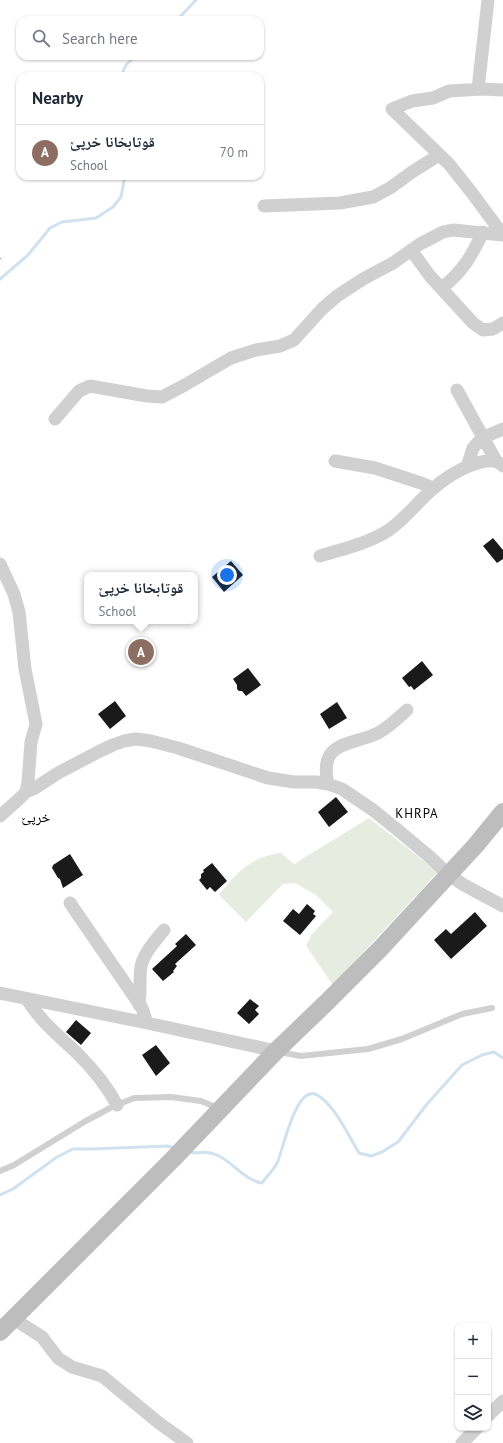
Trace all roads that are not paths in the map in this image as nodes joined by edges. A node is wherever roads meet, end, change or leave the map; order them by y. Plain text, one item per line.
1 (488, 0) edge
2 (478, 89) junction
3 (503, 90) edge
4 (439, 155) junction
5 (264, 206) dead end
6 (482, 232) junction
7 (503, 235) edge
8 (411, 250) junction
9 (442, 288) junction
10 (503, 323) edge
11 (457, 390) dead end
12 (55, 419) dead end
13 (503, 429) edge
14 (482, 438) junction
15 (334, 461) dead end
16 (499, 464) edge
17 (467, 467) junction
18 (433, 488) junction
19 (320, 556) dead end
20 (0, 564) edge
21 (407, 710) dead end
22 (328, 784) junction
23 (26, 792) junction
24 (503, 812) edge
25 (0, 816) edge
26 (449, 875) junction
27 (70, 903) dead end
28 (503, 905) edge
29 (164, 930) dead end
30 (0, 993) edge
31 (27, 999) junction
32 (139, 1005) junction
33 (492, 1008) dead end
34 (147, 1022) junction
35 (276, 1051) junction
36 (117, 1105) junction
37 (221, 1109) junction
38 (0, 1171) edge
39 (14, 1319) junction
40 (0, 1332) edge
41 (503, 1401) edge
42 (491, 1413) edge
43 (474, 1431) edge
44 (187, 1443) edge
45 (462, 1443) edge

1 - 2 street
2 - 3 street
2 - 4 street
4 - 5 street
4 - 7 street
6 - 7 street
6 - 8 street
6 - 9 street
8 - 9 street
8 - 12 street
9 - 10 street
11 - 14 street
13 - 14 street
14 - 16 street
14 - 17 street
15 - 18 street
16 - 17 street
17 - 18 street
18 - 19 street
20 - 23 street
21 - 22 street
22 - 23 street
22 - 26 street
23 - 25 street
24 - 26 street
26 - 28 street
26 - 35 street
27 - 32 street
29 - 32 street
30 - 31 street
31 - 34 street
31 - 36 street
32 - 34 street
33 - 35 lane
34 - 35 street
35 - 37 street
36 - 37 lane
36 - 38 lane
37 - 39 street
39 - 40 street
39 - 44 street
41 - 42 street
43 - 45 street

